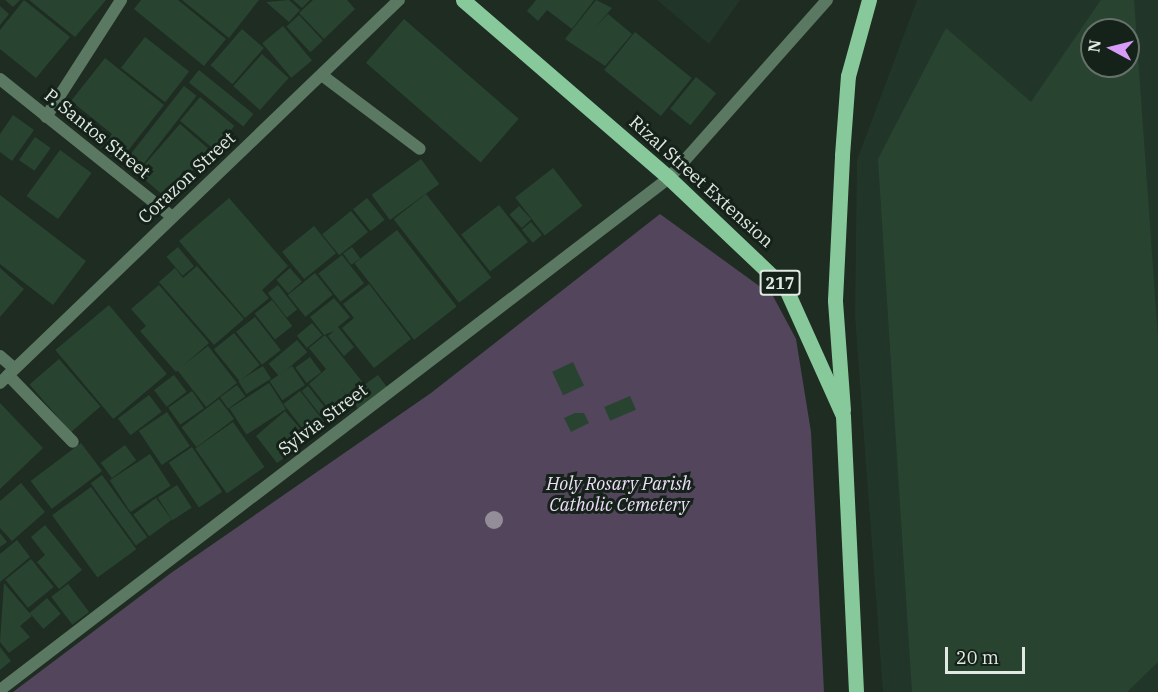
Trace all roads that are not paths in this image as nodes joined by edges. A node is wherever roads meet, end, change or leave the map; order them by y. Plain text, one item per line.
1 (121, 0) edge
2 (399, 0) edge
3 (463, 0) edge
4 (827, 0) edge
5 (869, 0) edge
6 (323, 76) junction
7 (0, 79) edge
8 (46, 117) junction
9 (420, 149) dead end
10 (669, 178) junction
11 (171, 216) junction
12 (0, 356) edge
13 (8, 375) edge
14 (843, 416) junction
15 (73, 442) dead end
16 (0, 690) edge
17 (856, 692) edge

1 - 8 street
2 - 6 street, Corazon Street
3 - 10 main road, Rizal Street Extension / 217
4 - 10 street, Sylvia Street
5 - 14 main road
6 - 9 street
6 - 11 street, Corazon Street
7 - 8 street, P. Santos Street
8 - 11 street, P. Santos Street
10 - 14 main road, Rizal Street Extension / 217
10 - 16 street, Sylvia Street
11 - 13 street, Corazon Street
12 - 13 street
13 - 15 street
14 - 17 main road, Rizal Street Extension / 217

